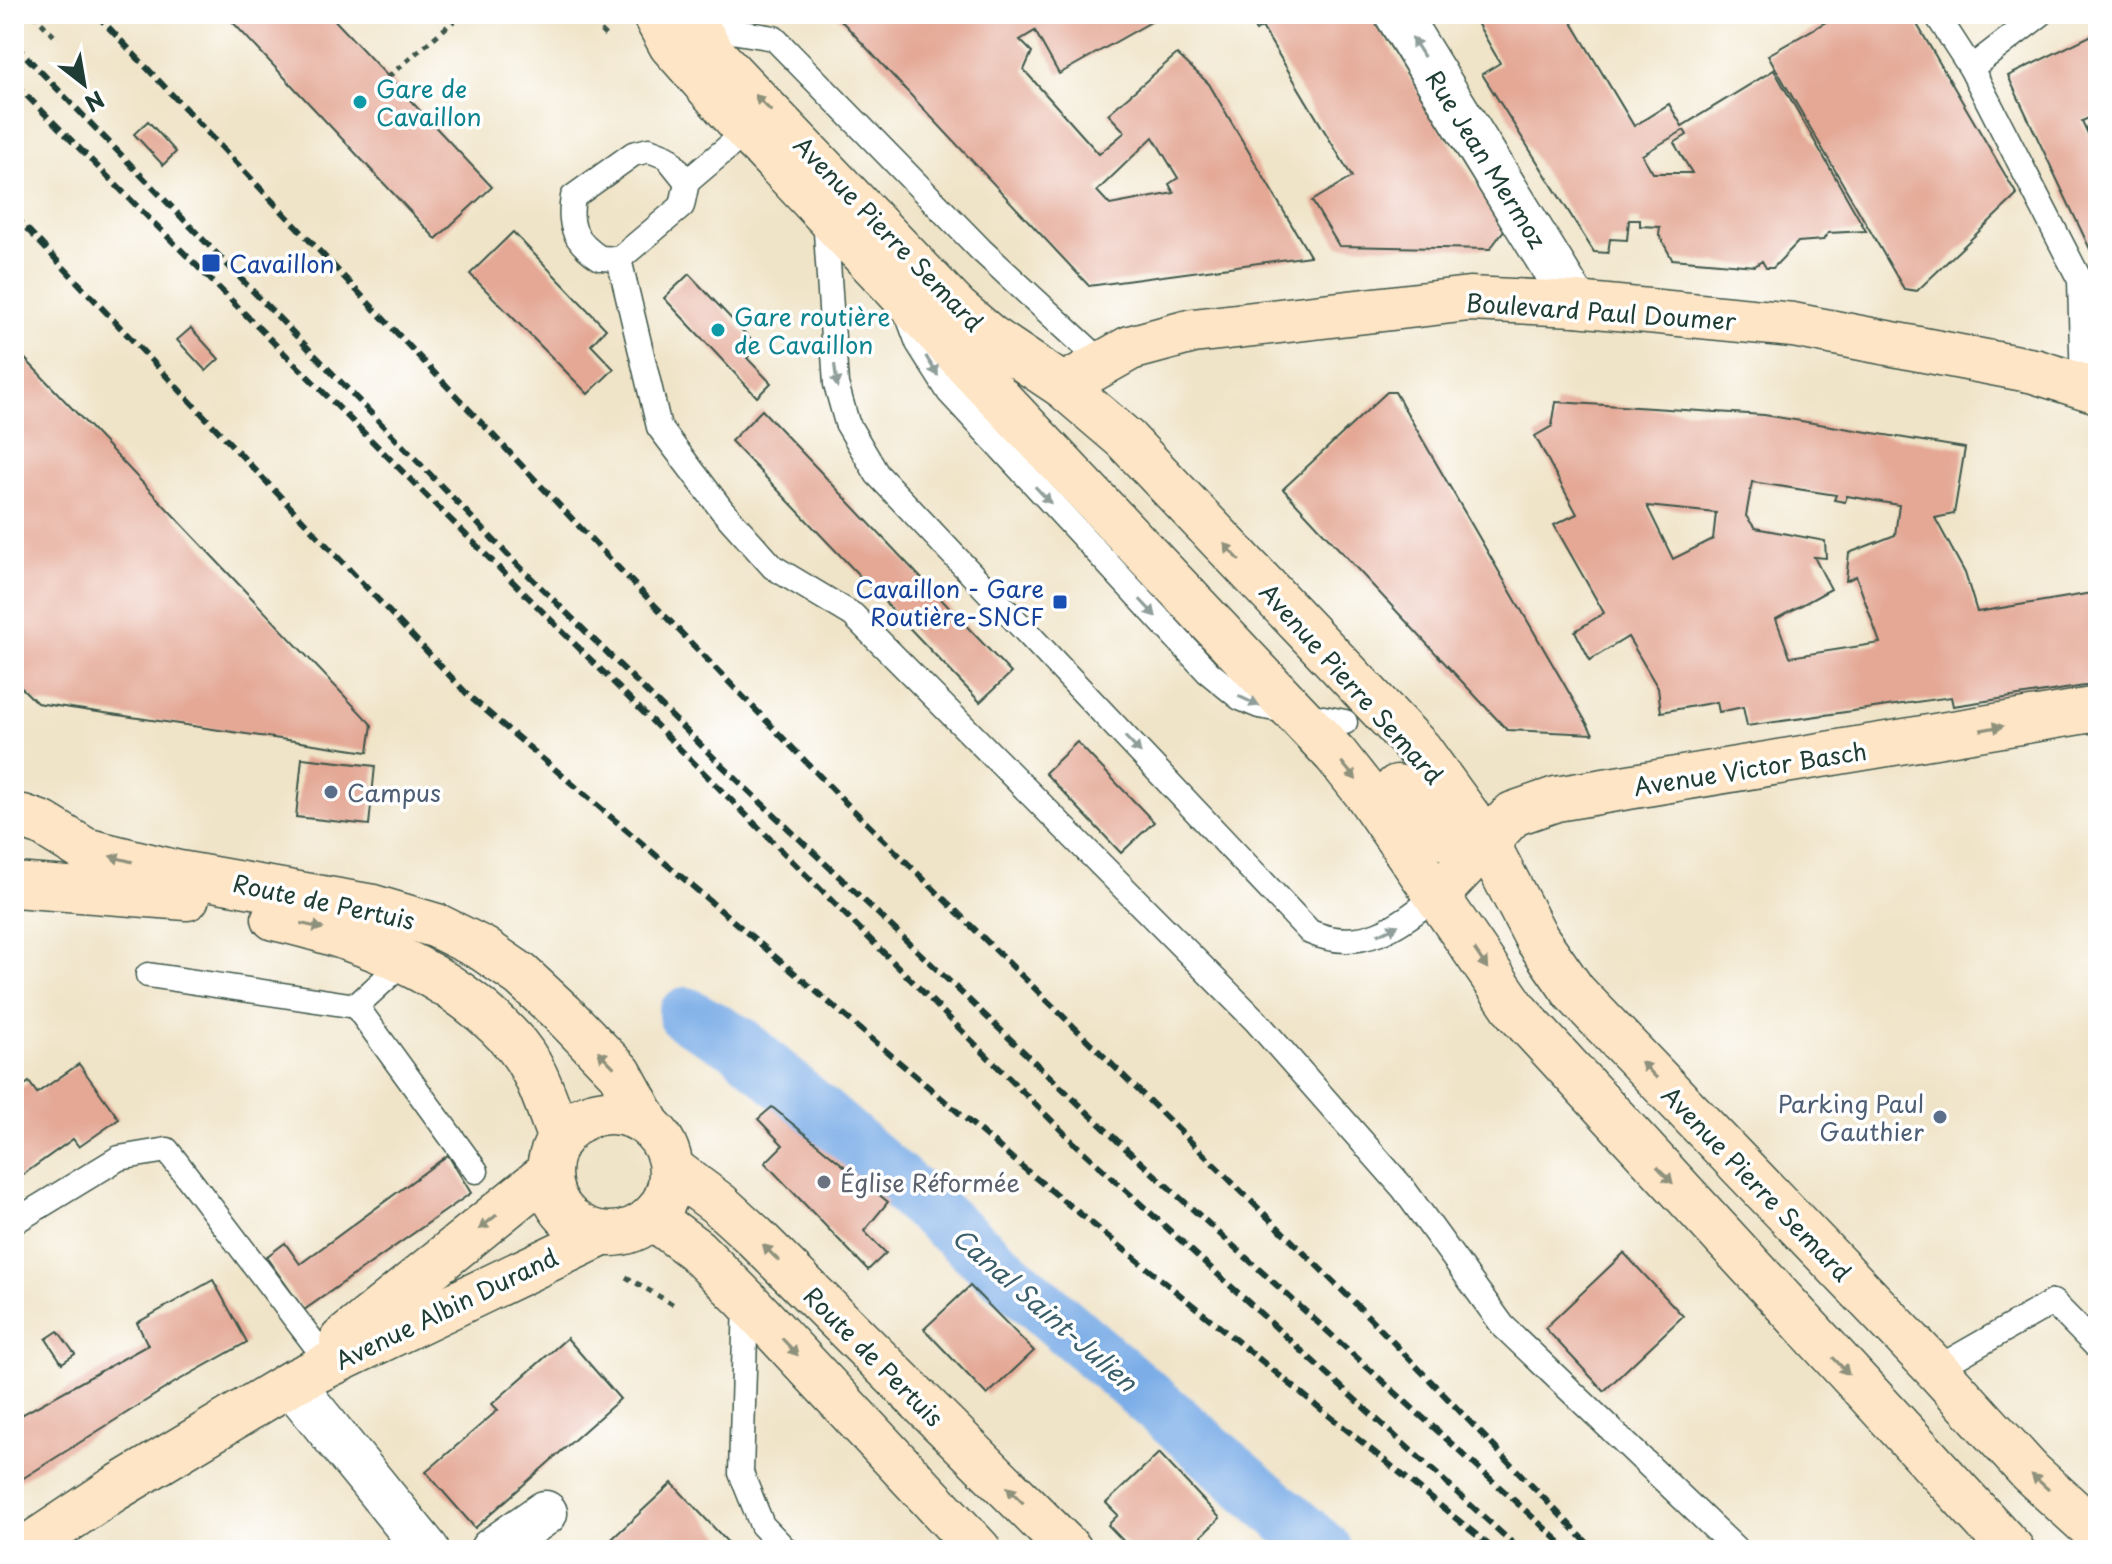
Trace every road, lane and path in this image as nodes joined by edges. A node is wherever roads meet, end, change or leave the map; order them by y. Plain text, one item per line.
1 (33, 14) edge
2 (462, 14) edge
3 (1397, 14) edge
4 (1936, 14) edge
5 (2041, 14) edge
6 (679, 18) edge
7 (58, 40) dead end
8 (1971, 68) junction
9 (388, 77) dead end
10 (747, 131) junction
11 (687, 182) junction
12 (825, 215) junction
13 (619, 259) junction
14 (901, 295) junction
15 (1576, 304) junction
16 (1102, 362) junction
17 (1063, 386) junction
18 (2091, 389) edge
19 (1000, 399) junction
20 (2098, 709) edge
21 (1297, 713) junction
22 (1345, 722) junction
23 (18, 808) edge
24 (1486, 841) junction
25 (14, 869) edge
26 (14, 885) edge
27 (1437, 895) junction
28 (405, 961) junction
29 (148, 975) dead end
30 (356, 1006) junction
31 (648, 1124) junction
32 (554, 1155) junction
33 (672, 1169) junction
34 (476, 1171) dead end
35 (652, 1217) junction
36 (14, 1222) edge
37 (602, 1234) junction
38 (612, 1276) dead end
39 (746, 1300) junction
40 (687, 1315) dead end
41 (2098, 1348) edge
42 (307, 1369) junction
43 (1936, 1369) junction
44 (545, 1513) dead end
45 (2098, 1534) edge
46 (23, 1550) edge
47 (427, 1550) edge
48 (492, 1550) edge
49 (786, 1550) edge
50 (979, 1550) edge
51 (1070, 1550) edge
52 (1737, 1550) edge
53 (2012, 1550) edge

1 - 7 path
2 - 9 path
15 -> 3 street, Rue Jean Mermoz
4 - 8 lane
5 - 8 lane
6 - 10 main road, Avenue Pierre Semard
6 - 16 lane
17 -> 6 main road, Avenue Pierre Semard
8 - 18 lane
10 - 11 lane
10 - 12 main road, Avenue Pierre Semard
11 - 13 lane
11 - 13 lane
12 - 14 main road, Avenue Pierre Semard
12 -> 27 lane
13 - 52 lane
14 - 19 main road, Avenue Pierre Semard
14 -> 21 lane
15 - 16 main road, Boulevard Paul Doumer
15 - 18 main road, Boulevard Paul Doumer
16 - 17 main road, Boulevard Paul Doumer
24 -> 17 main road, Avenue Pierre Semard
19 - 21 main road, Avenue Pierre Semard
19 - 22 main road
24 -> 20 main road, Avenue Victor Basch
21 - 22 lane
21 -> 27 main road, Avenue Pierre Semard
22 - 24 main road
23 - 25 main road
31 -> 23 main road, Route de Pertuis
24 - 27 main road, Avenue Victor Basch
43 -> 24 main road, Avenue Pierre Semard
26 -> 28 main road, Route de Pertuis
27 -> 53 main road, Avenue Pierre Semard
28 - 30 lane
28 - 32 main road, Route de Pertuis
29 - 30 lane
30 - 34 lane
31 - 32 main road
31 - 33 main road
32 - 37 main road
32 -> 42 main road, Avenue Albin Durand
33 - 35 main road
51 -> 33 main road, Route de Pertuis
35 - 37 main road
35 - 39 main road
36 - 42 lane
37 - 42 main road, Avenue Albin Durand
38 - 40 path
39 - 49 lane
39 -> 50 main road
41 - 43 lane
42 - 46 main road, Avenue Albin Durand
42 - 47 street
45 -> 43 main road, Avenue Pierre Semard
44 - 48 street

